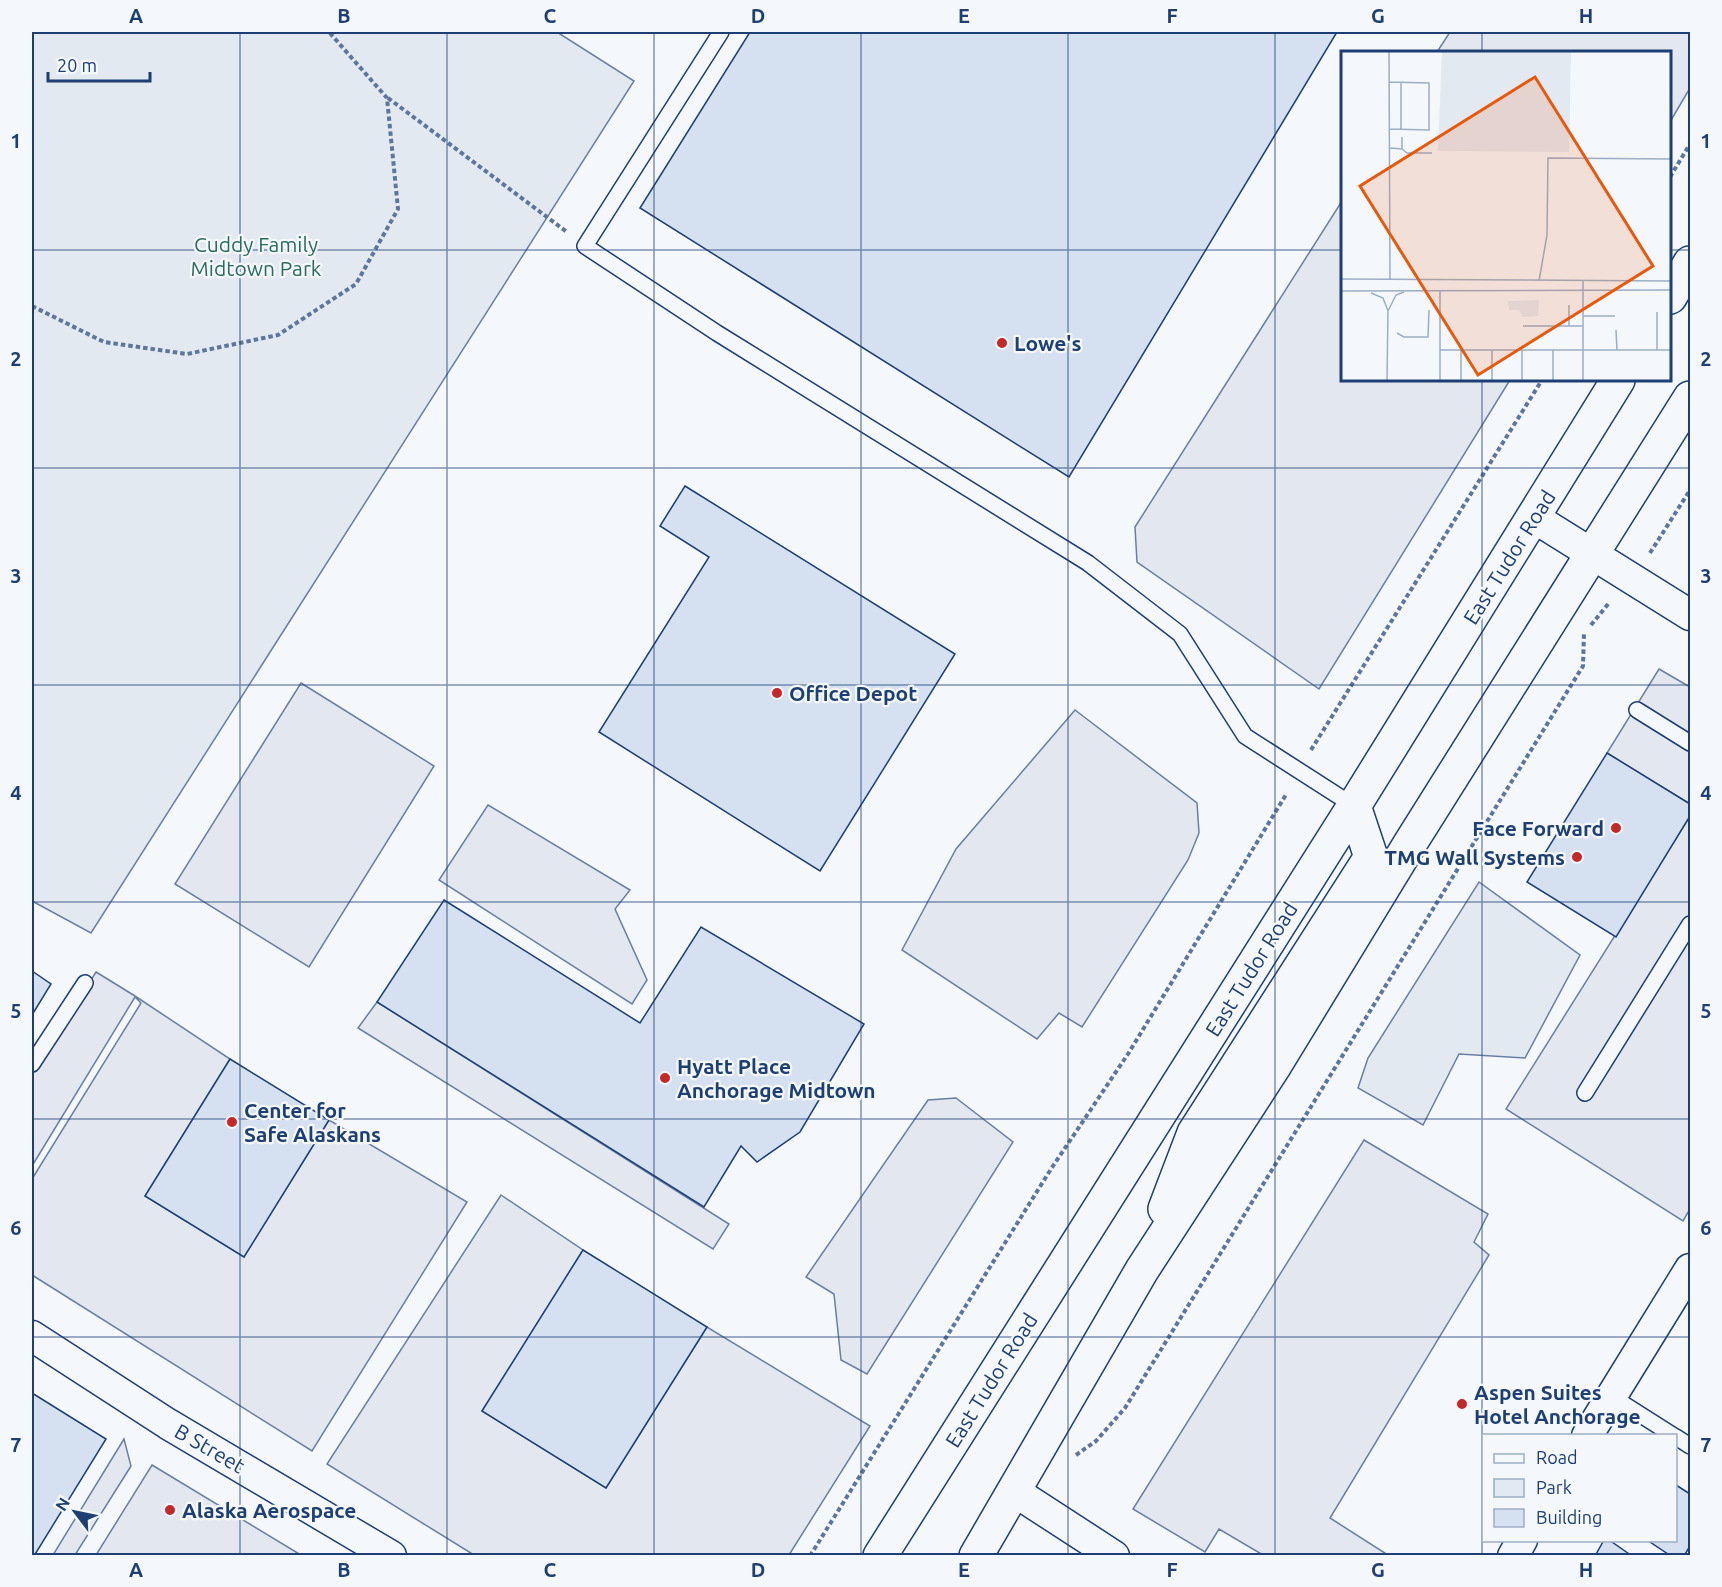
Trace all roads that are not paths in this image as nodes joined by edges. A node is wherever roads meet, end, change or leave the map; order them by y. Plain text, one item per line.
1 (721, 32) edge
2 (1690, 263) edge
3 (1671, 295) edge
4 (1617, 381) edge
5 (1690, 398) edge
6 (1533, 517) junction
7 (1593, 554) junction
8 (1690, 615) edge
9 (1637, 710) dead end
10 (1690, 742) edge
11 (1354, 806) junction
12 (1690, 924) edge
13 (85, 983) dead end
14 (32, 1064) edge
15 (1585, 1093) dead end
16 (1690, 1269) edge
17 (1142, 1270) junction
18 (32, 1336) edge
19 (1611, 1396) junction
20 (1588, 1434) edge
21 (1672, 1434) edge
22 (1677, 1437) edge
23 (1690, 1446) edge
24 (1014, 1491) junction
25 (1521, 1542) edge
26 (391, 1556) edge
27 (880, 1556) edge
28 (976, 1556) edge
29 (1114, 1556) edge
30 (1513, 1556) edge

1 - 11 lane
2 - 3 main road
4 - 6 main road, East Tudor Road
5 - 7 main road
6 - 7 street
6 - 11 main road, East Tudor Road
7 - 8 street
7 - 17 main road
9 - 10 lane
11 - 17 main road
11 - 27 main road, East Tudor Road
12 - 15 lane
13 - 14 lane
16 - 19 street
17 - 24 main road
18 - 26 street, B Street
19 - 20 street
19 - 21 lane
22 - 23 lane
24 - 28 main road
24 - 29 street
25 - 30 street

